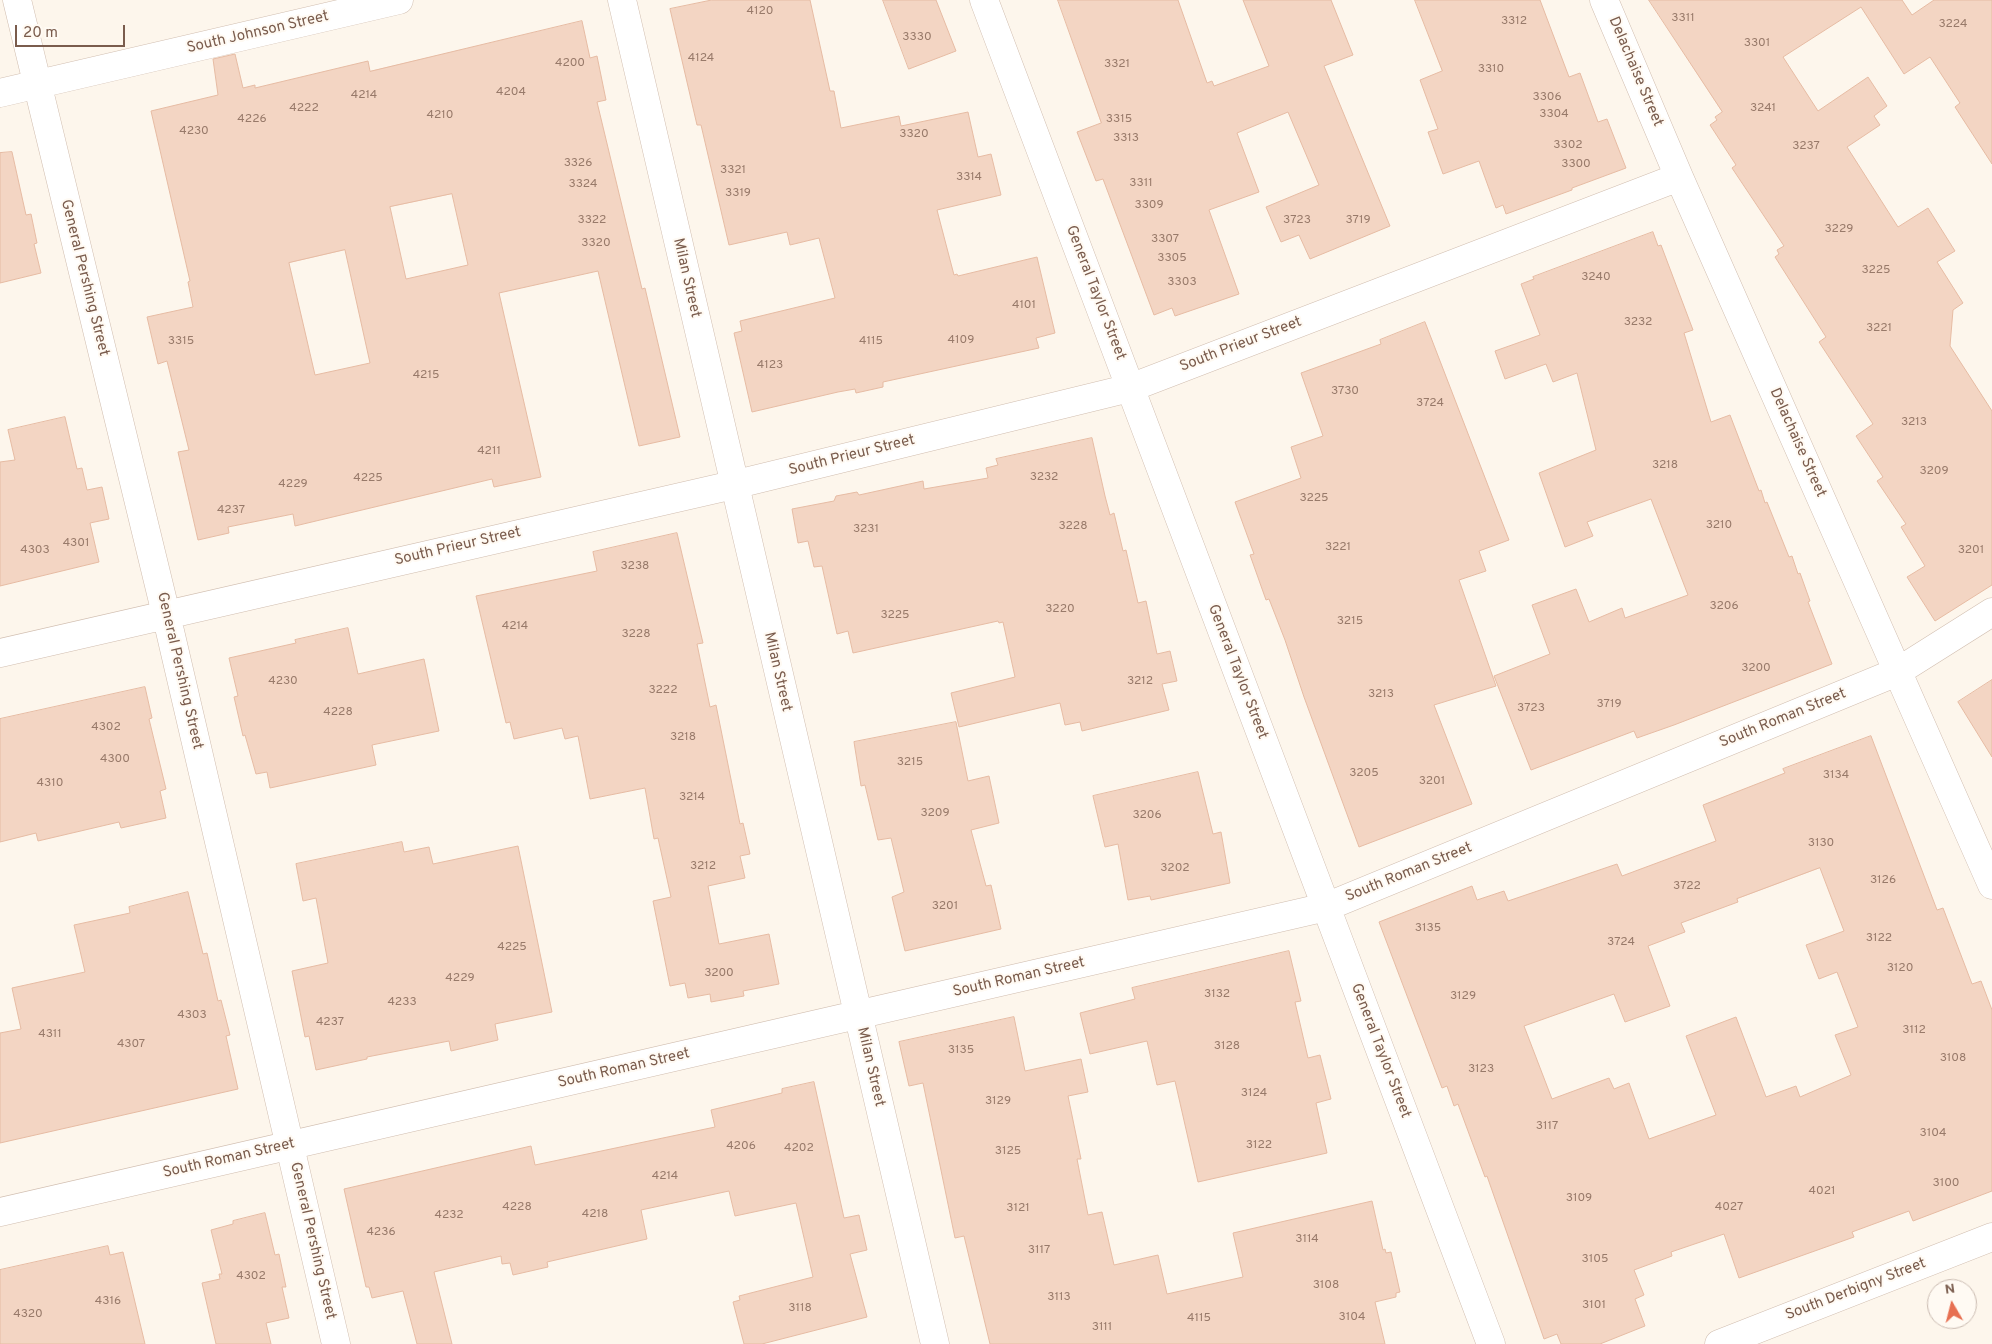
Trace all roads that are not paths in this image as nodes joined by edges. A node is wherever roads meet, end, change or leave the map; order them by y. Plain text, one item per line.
1 (17, 0) edge
2 (399, 0) edge
3 (622, 0) edge
4 (984, 0) edge
5 (1604, 0) edge
6 (37, 85) junction
7 (0, 93) edge
8 (1679, 177) junction
9 (1130, 388) junction
10 (733, 485) junction
11 (1992, 612) edge
12 (166, 614) junction
13 (0, 653) edge
14 (1897, 672) junction
15 (1992, 885) edge
16 (1326, 907) junction
17 (857, 1015) junction
18 (291, 1145) junction
19 (0, 1212) edge
20 (1992, 1237) edge
21 (336, 1344) edge
22 (935, 1344) edge
23 (1491, 1344) edge
24 (1720, 1344) edge

1 - 6 street, General Pershing Street
2 - 6 street, South Johnson Street
3 - 10 street, Milan Street
4 - 9 street, General Taylor Street
5 - 8 street, Delachaise Street
6 - 7 street, South Johnson Street
6 - 12 street, General Pershing Street
8 - 9 street, South Prieur Street
8 - 14 street, Delachaise Street
9 - 10 street, South Prieur Street
9 - 16 street, General Taylor Street
10 - 12 street, South Prieur Street
10 - 17 street, Milan Street
11 - 14 street, South Roman Street
12 - 13 street, South Prieur Street
12 - 18 street, General Pershing Street
14 - 15 street, Delachaise Street
14 - 16 street, South Roman Street
16 - 17 street, South Roman Street
16 - 23 street, General Taylor Street
17 - 18 street, South Roman Street
17 - 22 street, Milan Street
18 - 19 street, South Roman Street
18 - 21 street, General Pershing Street
20 - 24 street, South Derbigny Street

